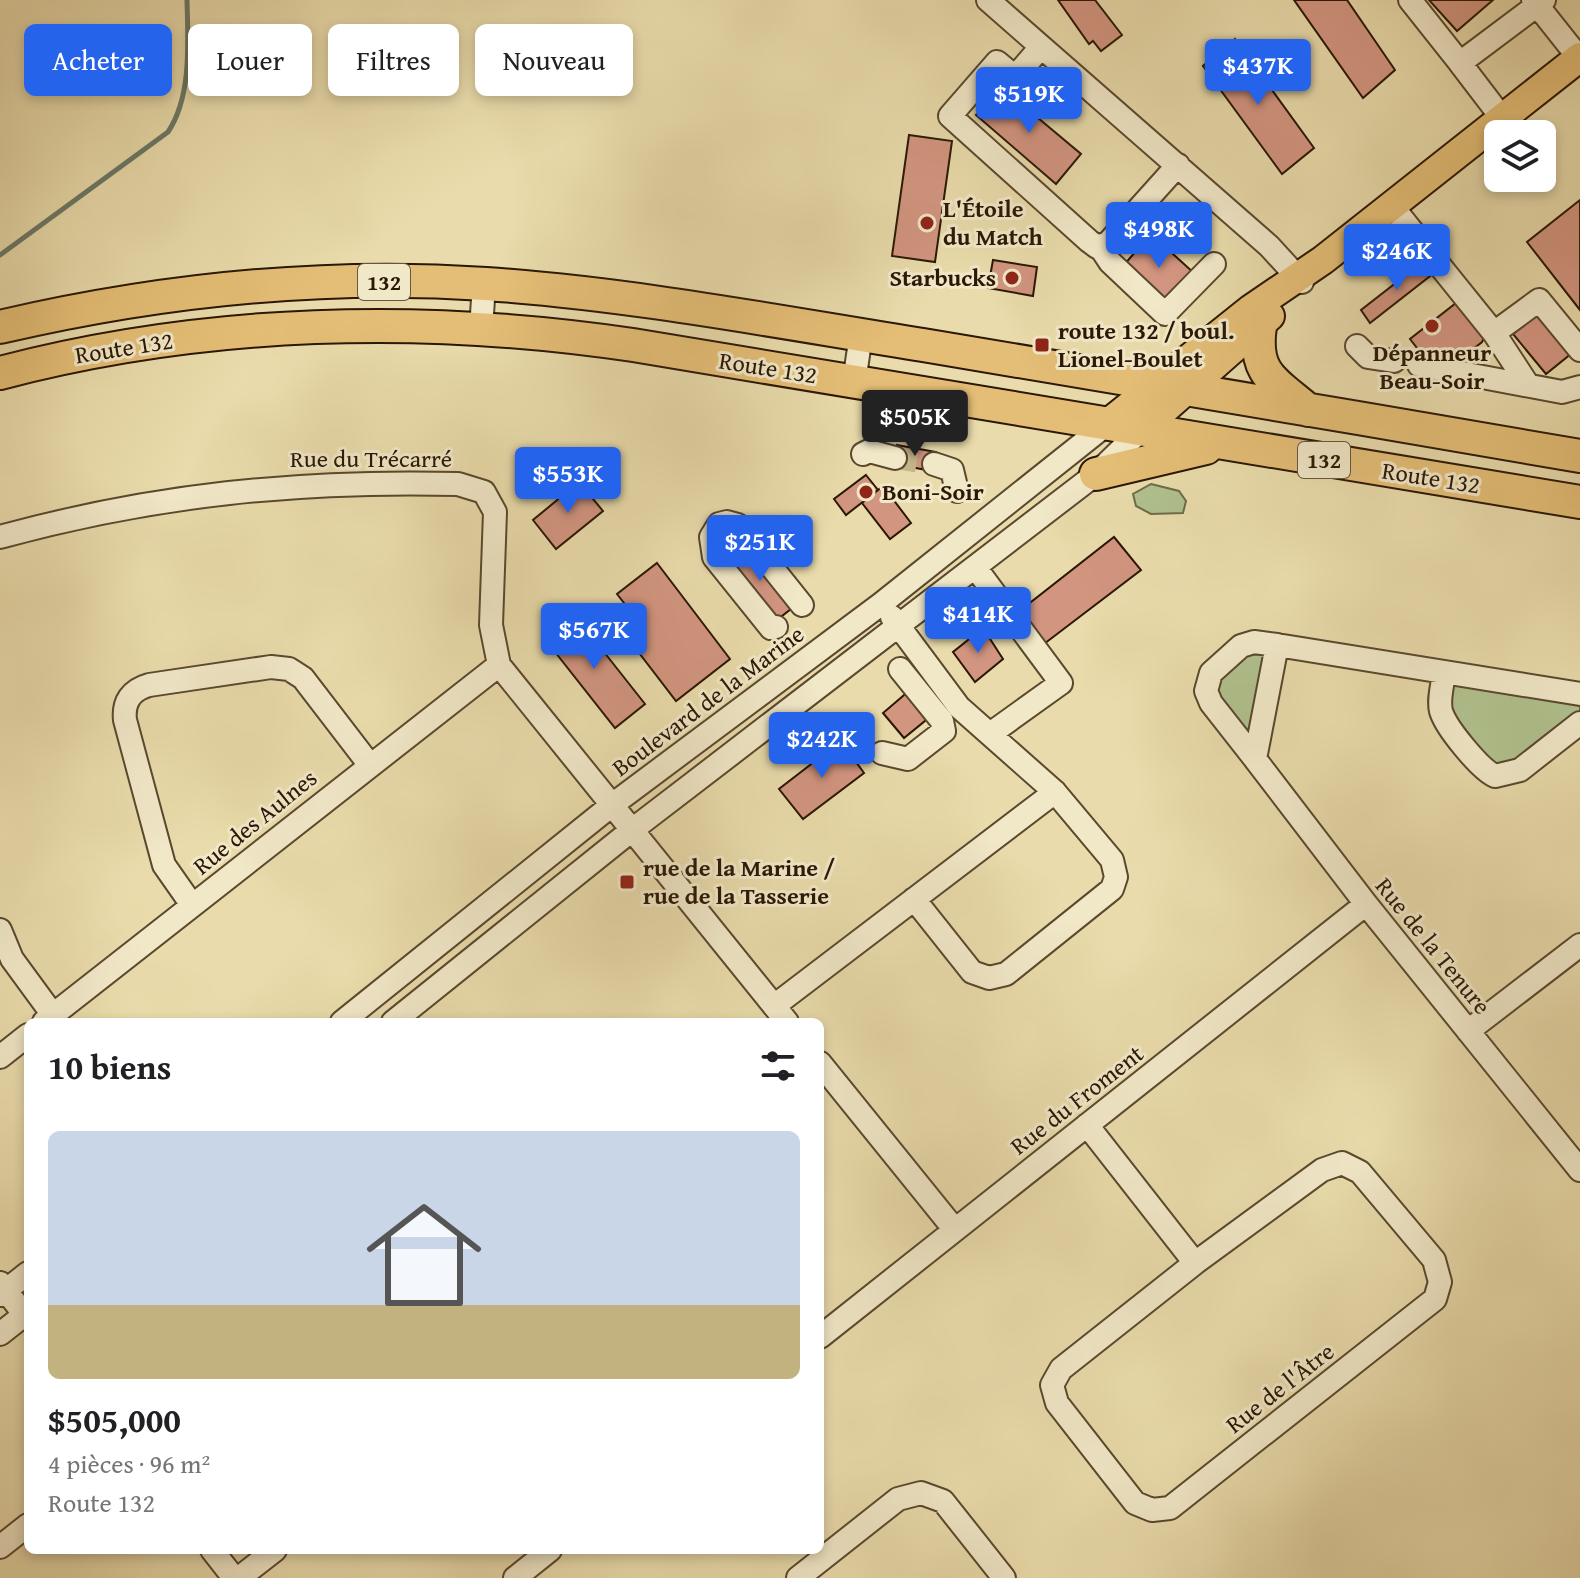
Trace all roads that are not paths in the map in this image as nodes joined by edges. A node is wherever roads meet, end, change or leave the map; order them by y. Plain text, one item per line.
1 (988, 0) edge
2 (1410, 0) edge
3 (1538, 2) edge
4 (1041, 47) junction
5 (1579, 58) edge
6 (1460, 63) junction
7 (1502, 118) junction
8 (1178, 165) junction
9 (1391, 205) junction
10 (1100, 247) junction
11 (1214, 264) dead end
12 (1300, 279) junction
13 (484, 284) junction
14 (1260, 326) junction
15 (0, 327) edge
16 (481, 329) junction
17 (1494, 333) junction
18 (861, 335) junction
19 (1357, 346) dead end
20 (1580, 350) edge
21 (1394, 361) dead end
22 (1419, 365) dead end
23 (0, 373) edge
24 (854, 382) junction
25 (1155, 385) junction
26 (1528, 385) junction
27 (1580, 387) edge
28 (1187, 390) junction
29 (1308, 410) junction
30 (1107, 424) junction
31 (1141, 430) junction
32 (1223, 444) junction
33 (863, 454) dead end
34 (1580, 456) edge
35 (895, 458) tunnel mouth
36 (934, 464) tunnel mouth
37 (1096, 474) junction
38 (957, 491) dead end
39 (1580, 502) edge
40 (0, 537) edge
41 (975, 567) junction
42 (881, 604) junction
43 (802, 605) dead end
44 (899, 626) junction
45 (776, 627) dead end
46 (1277, 645) junction
47 (499, 665) junction
48 (900, 669) dead end
49 (1444, 672) junction
50 (1580, 694) edge
51 (1580, 723) edge
52 (990, 734) junction
53 (882, 753) dead end
54 (1255, 759) junction
55 (369, 764) junction
56 (1055, 792) junction
57 (612, 805) junction
58 (632, 830) junction
59 (914, 899) junction
60 (1366, 904) junction
61 (192, 905) junction
62 (0, 930) edge
63 (1580, 945) edge
64 (781, 1014) edge
65 (49, 1018) edge
66 (347, 1018) edge
67 (398, 1018) edge
68 (1468, 1031) junction
69 (24, 1038) edge
70 (0, 1057) edge
71 (824, 1068) edge
72 (1087, 1125) junction
73 (1578, 1164) edge
74 (955, 1230) junction
75 (1195, 1263) junction
76 (24, 1276) edge
77 (2, 1290) edge
78 (24, 1312) edge
79 (24, 1317) edge
80 (0, 1334) edge
81 (824, 1334) edge
82 (24, 1528) edge
83 (0, 1547) edge
84 (216, 1554) edge
85 (270, 1554) edge
86 (545, 1554) edge
87 (237, 1578) edge
88 (515, 1578) edge
89 (798, 1578) edge
90 (1004, 1578) edge

1 - 4 street
2 - 6 street
3 - 5 street
3 - 6 street
4 - 8 street
4 - 10 street
5 - 7 main road
6 - 7 street
7 - 9 main road
8 - 10 street
8 - 12 street
9 - 12 main road
9 - 17 street
10 - 11 street
12 - 14 main road
12 - 25 main road
13 - 15 highway, Route 132 / 132
13 - 16 street
13 - 18 highway, Route 132 / 132
14 - 28 main road
14 - 29 highway
16 - 23 highway, Route 132 / 132
16 - 24 highway, Route 132 / 132
17 - 20 street
17 - 26 street
18 - 24 street
18 - 25 highway, Route 132 / 132
19 - 21 street
22 - 26 street
24 - 30 highway, Route 132 / 132
25 - 28 highway, Route 132 / 132
25 - 30 main road
26 - 27 street
28 - 29 highway, Route 132 / 132
28 - 31 main road
29 - 34 highway, Route 132 / 132
30 - 31 highway, Route 132 / 132
30 - 42 street, Boulevard de la Marine
31 - 32 highway, Route 132 / 132
31 - 37 street
32 - 37 highway
32 - 39 highway, Route 132 / 132
33 - 35 street
36 - 38 street
37 - 41 street
40 - 47 street, Rue du Trécarré
41 - 44 street
41 - 52 street
42 - 44 street
42 - 57 street, Boulevard de la Marine
43 - 45 street
44 - 52 street
44 - 58 street
46 - 49 street, Rue de la Tenure
46 - 54 street
46 - 54 street, Rue de la Tenure
47 - 55 street, Rue des Aulnes
47 - 57 street, Rue du Trécarré
48 - 53 street
49 - 50 street, Rue de la Tenure
49 - 51 street
52 - 56 street
54 - 60 street, Rue de la Tenure
55 - 61 street, Rue des Aulnes
55 - 61 street
56 - 59 street
56 - 59 street
57 - 58 street, Rue du Trécarré
57 - 66 street, Boulevard de la Marine
58 - 64 street, Rue du Trécarré
58 - 67 street
59 - 64 street
60 - 68 street, Rue de la Tenure
60 - 72 street, Rue du Froment
61 - 65 street, Rue des Aulnes
62 - 65 street
63 - 68 street
68 - 73 street, Rue de la Tenure
69 - 70 street
71 - 74 street
72 - 74 street, Rue du Froment
72 - 75 street
74 - 81 street, Rue du Froment
75 - 75 street, Rue de l'Âtre
76 - 77 street
77 - 78 street
79 - 80 street
82 - 83 street
84 - 87 street
85 - 87 street
86 - 88 street
89 - 90 street

